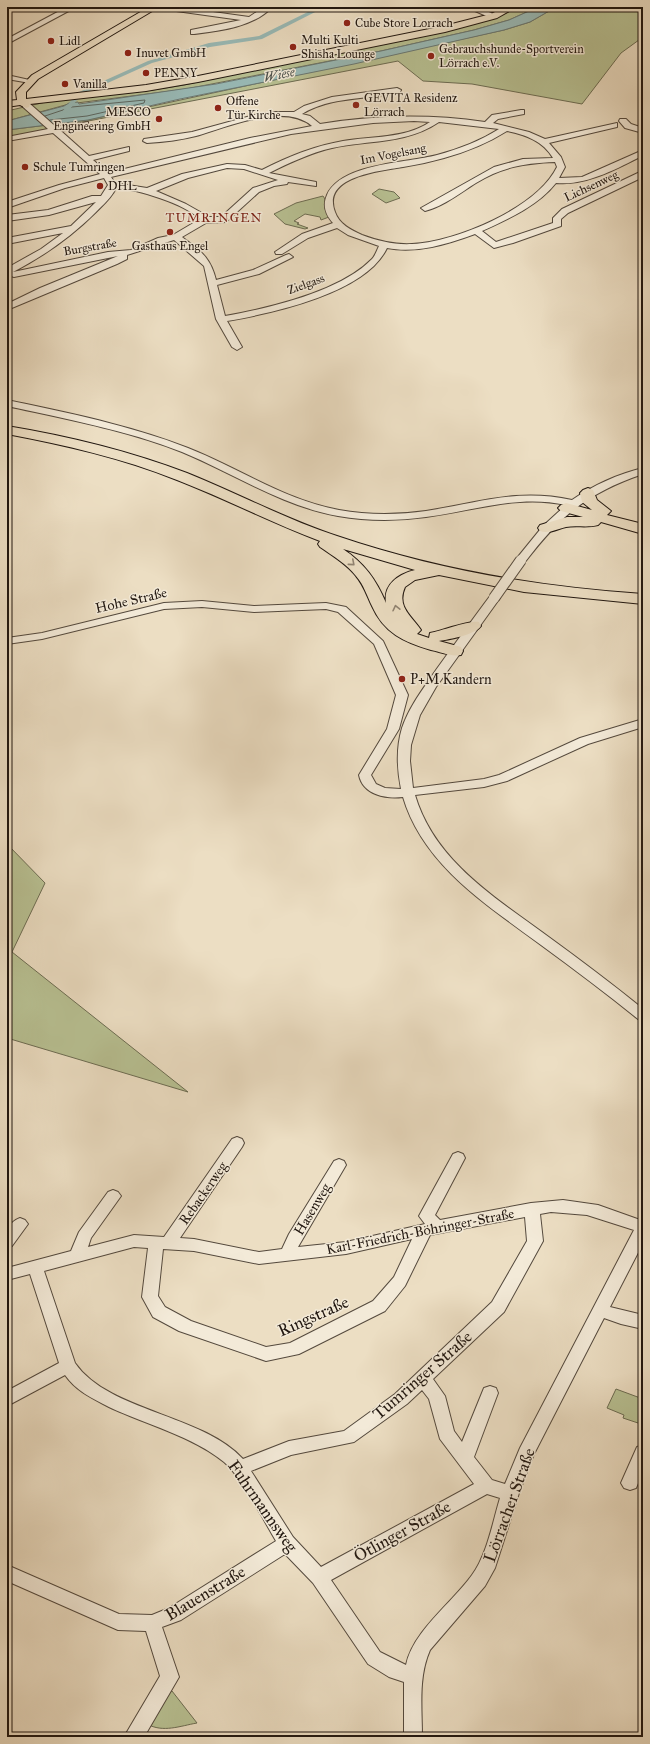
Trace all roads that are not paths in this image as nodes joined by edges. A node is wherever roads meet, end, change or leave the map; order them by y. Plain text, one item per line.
1 (72, 7) edge
2 (153, 7) edge
3 (162, 7) edge
4 (268, 7) edge
5 (470, 7) edge
6 (512, 7) edge
7 (494, 16) junction
8 (249, 19) junction
9 (194, 32) dead end
10 (7, 42) edge
11 (7, 77) edge
12 (33, 82) junction
13 (397, 90) dead end
14 (55, 98) junction
15 (25, 99) junction
16 (7, 104) edge
17 (7, 109) edge
18 (521, 112) dead end
19 (296, 114) junction
20 (437, 120) junction
21 (623, 121) dead end
22 (85, 124) dead end
23 (487, 124) junction
24 (614, 125) dead end
25 (317, 126) junction
26 (506, 128) junction
27 (53, 129) junction
28 (643, 131) edge
29 (7, 138) edge
30 (147, 141) dead end
31 (543, 142) junction
32 (126, 149) dead end
33 (643, 152) edge
34 (86, 159) junction
35 (558, 160) junction
36 (263, 172) junction
37 (643, 174) edge
38 (107, 176) junction
39 (272, 177) junction
40 (554, 180) junction
41 (302, 181) junction
42 (313, 184) dead end
43 (112, 185) junction
44 (267, 185) junction
45 (148, 191) junction
46 (100, 199) junction
47 (7, 205) edge
48 (425, 208) dead end
49 (7, 218) edge
50 (204, 220) junction
51 (339, 224) junction
52 (75, 228) junction
53 (477, 231) junction
54 (176, 237) junction
55 (7, 241) edge
56 (384, 245) junction
57 (133, 252) junction
58 (279, 252) dead end
59 (289, 257) dead end
60 (7, 271) edge
61 (7, 277) edge
62 (213, 283) junction
63 (7, 307) edge
64 (221, 319) junction
65 (237, 347) dead end
66 (7, 403) edge
67 (7, 423) edge
68 (7, 430) edge
69 (643, 471) edge
70 (588, 493) junction
71 (569, 506) junction
72 (602, 511) junction
73 (643, 521) edge
74 (622, 524) junction
75 (546, 528) junction
76 (643, 529) edge
77 (310, 532) junction
78 (442, 572) junction
79 (643, 590) edge
80 (643, 599) edge
81 (473, 626) junction
82 (436, 637) junction
83 (7, 641) edge
84 (455, 651) junction
85 (643, 723) edge
86 (408, 792) junction
87 (643, 1016) edge
88 (237, 1143) dead end
89 (458, 1158) dead end
90 (339, 1165) dead end
91 (114, 1196) dead end
92 (531, 1209) junction
93 (20, 1224) dead end
94 (643, 1227) edge
95 (430, 1230) junction
96 (7, 1242) edge
97 (163, 1242) junction
98 (78, 1255) junction
99 (287, 1255) junction
100 (35, 1267) junction
101 (7, 1274) edge
102 (599, 1310) junction
103 (643, 1322) edge
104 (68, 1366) junction
105 (423, 1379) junction
106 (490, 1393) dead end
107 (7, 1399) edge
108 (643, 1452) edge
109 (465, 1457) junction
110 (240, 1468) junction
111 (630, 1483) dead end
112 (486, 1486) junction
113 (510, 1493) junction
114 (287, 1542) junction
115 (7, 1573) edge
116 (319, 1577) junction
117 (152, 1623) junction
118 (413, 1676) junction
119 (133, 1737) edge
120 (413, 1737) edge

1 - 10 street
2 - 12 main road
3 - 8 street
4 - 8 street
5 - 7 street
6 - 7 main road
7 - 14 main road
8 - 9 street
11 - 12 street
12 - 15 main road
13 - 19 street
14 - 15 main road
14 - 15 main road
15 - 16 main road
15 - 17 main road
15 - 27 street
18 - 23 street
19 - 25 street
19 - 30 street
20 - 23 street
20 - 25 street
20 - 36 street
21 - 28 street
22 - 27 street
23 - 26 street
24 - 31 street
25 - 38 street
26 - 31 street
26 - 51 street, Im Vogelsang
27 - 29 street
27 - 34 street
31 - 35 street
32 - 34 street
33 - 40 street
34 - 38 street
35 - 40 street
35 - 48 street
36 - 39 street
36 - 45 street
37 - 53 street, Lichsenweg
38 - 43 street
38 - 47 street
39 - 41 street
39 - 44 street
40 - 53 street, Im Vogelsang
41 - 42 street
41 - 44 street
43 - 45 street
43 - 46 street
44 - 50 street
45 - 50 street
46 - 49 street
46 - 52 street
50 - 54 street, Burgstraße
51 - 56 street, Im Vogelsang
51 - 58 street
52 - 55 street
52 - 60 street
53 - 56 street, Im Vogelsang
54 - 57 street, Burgstraße
54 - 62 street
56 - 64 street, Zielgass
57 - 61 street, Burgstraße
57 - 63 street
59 - 62 street
62 - 64 street
64 - 65 street
66 - 71 street
67 - 79 highway
68 - 77 highway
69 - 70 street
70 - 71 street
70 - 72 highway
71 - 72 highway
71 - 74 highway
71 - 75 street
72 - 73 highway
74 - 75 highway
74 - 76 highway
75 - 81 street, bridge
77 - 78 highway
77 -> 84 highway
78 - 80 highway
82 -> 78 highway
81 - 82 highway
81 - 84 street
82 - 84 highway
83 - 86 street, Hohe Straße
84 - 86 street
85 - 86 street
86 - 87 street
88 - 97 street, Rebackerweg
89 - 95 street
90 - 99 street, Hasenweg
91 - 98 street
92 - 94 street, Karl-Friedrich-Böhringer-Straße
92 - 95 street, Karl-Friedrich-Böhringer-Straße
92 - 105 street, Tumringer Straße
93 - 96 street
94 - 102 street, Lörracher Straße
95 - 97 street, Ringstraße
95 - 99 street, Karl-Friedrich-Böhringer-Straße
97 - 98 street, Karl-Friedrich-Böhringer-Straße
97 - 99 street, Karl-Friedrich-Böhringer-Straße
98 - 100 street, Karl-Friedrich-Böhringer-Straße
100 - 101 street, Karl-Friedrich-Böhringer-Straße
100 - 104 street, Fuhrmannsweg
102 - 103 street
102 - 113 street, Lörracher Straße
104 - 107 street
104 - 110 street, Fuhrmannsweg
105 - 109 street
105 - 110 street, Tumringer Straße
106 - 109 street
108 - 111 street
109 - 112 street
110 - 114 street, Fuhrmannsweg
112 - 113 street
112 - 116 street, Ötlinger Straße
113 - 118 street, Lörracher Straße
114 - 116 street, Fuhrmannsweg
114 - 117 street, Blauenstraße
115 - 117 street, Blauenstraße
116 - 118 street, Fuhrmannsweg
117 - 119 street
118 - 120 street, Lörracher Straße

